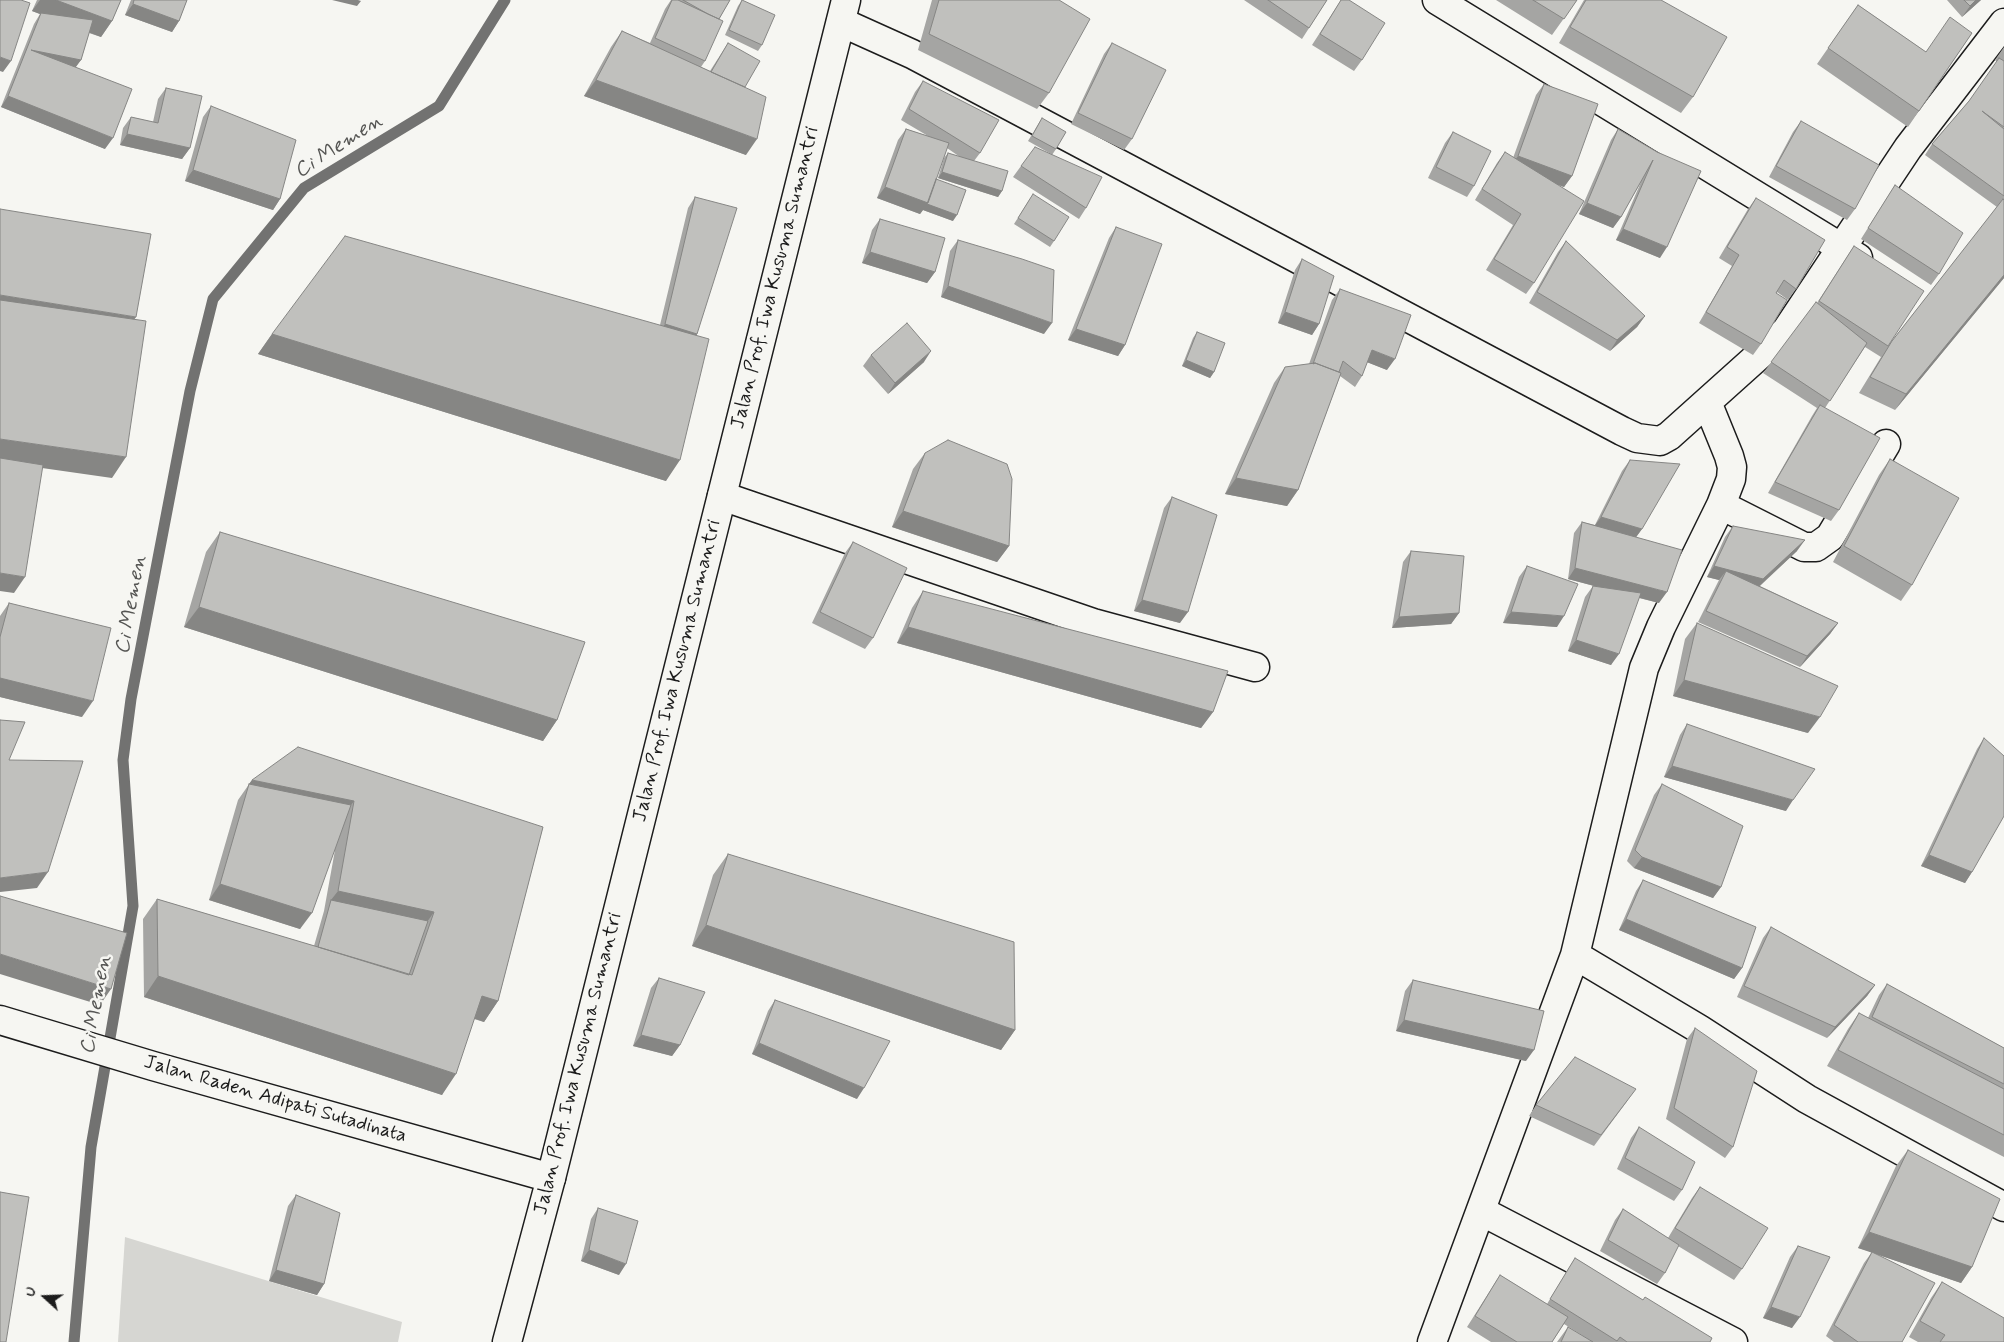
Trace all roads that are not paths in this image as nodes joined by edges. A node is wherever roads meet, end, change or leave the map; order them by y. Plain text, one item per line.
1 (1437, 0) edge
2 (843, 11) edge
3 (2004, 23) edge
4 (1842, 248) junction
5 (1880, 272) edge
6 (1707, 402) junction
7 (1886, 444) dead end
8 (722, 496) junction
9 (1721, 505) junction
10 (1255, 667) dead end
11 (1575, 955) junction
12 (0, 1020) edge
13 (551, 1178) junction
14 (2004, 1207) edge
15 (1481, 1211) junction
16 (508, 1342) edge
17 (1432, 1342) edge
18 (1733, 1342) edge

1 - 4 street
2 - 6 street
2 - 8 street, Jalan Prof. Iwa Kusuma Sumantri
3 - 4 street
4 - 5 street
4 - 6 street
6 - 9 street
7 - 9 street
8 - 10 street
8 - 13 street, Jalan Prof. Iwa Kusuma Sumantri
9 - 11 street
11 - 14 street
11 - 15 street
12 - 13 street, Jalan Raden Adipati Sutadinata
13 - 16 street, Jalan Prof. Iwa Kusuma Sumantri
15 - 17 street
15 - 18 street

